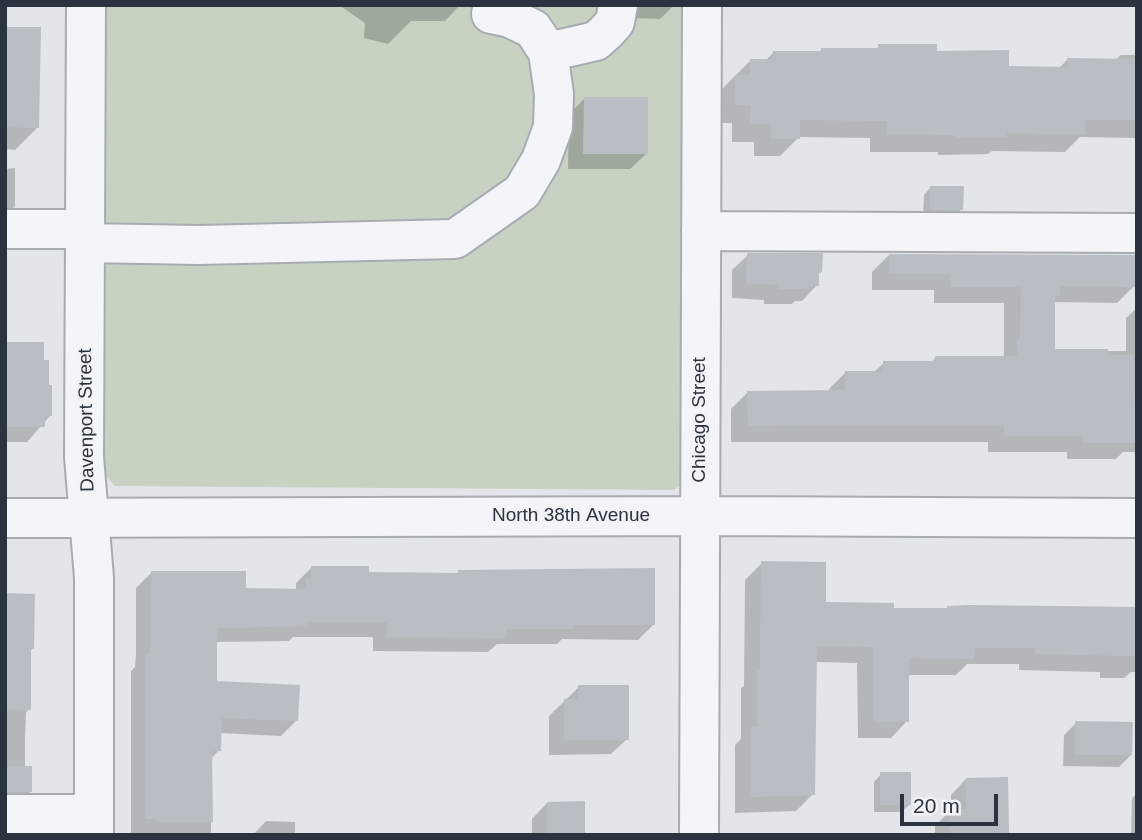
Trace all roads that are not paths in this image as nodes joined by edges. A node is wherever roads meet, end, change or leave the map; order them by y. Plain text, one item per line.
1 (86, 5) edge
2 (618, 5) edge
3 (702, 5) edge
4 (508, 12) edge
5 (548, 52) junction
6 (5, 229) edge
7 (701, 231) junction
8 (1137, 233) edge
9 (86, 236) junction
10 (699, 516) junction
11 (5, 518) edge
12 (90, 518) junction
13 (1137, 518) edge
14 (5, 814) edge
15 (94, 824) edge
16 (699, 835) edge

1 - 9 street, Davenport Street
2 - 5 street
3 - 7 street, Chicago Street
4 - 5 street
5 - 9 street
6 - 9 street
7 - 8 street
7 - 10 street, Chicago Street
9 - 12 street, Davenport Street
10 - 12 street, North 38th Avenue
10 - 13 street, North 38th Avenue
10 - 16 street, Chicago Street
11 - 12 street, North 38th Avenue
12 - 15 street, Davenport Street
14 - 15 street

